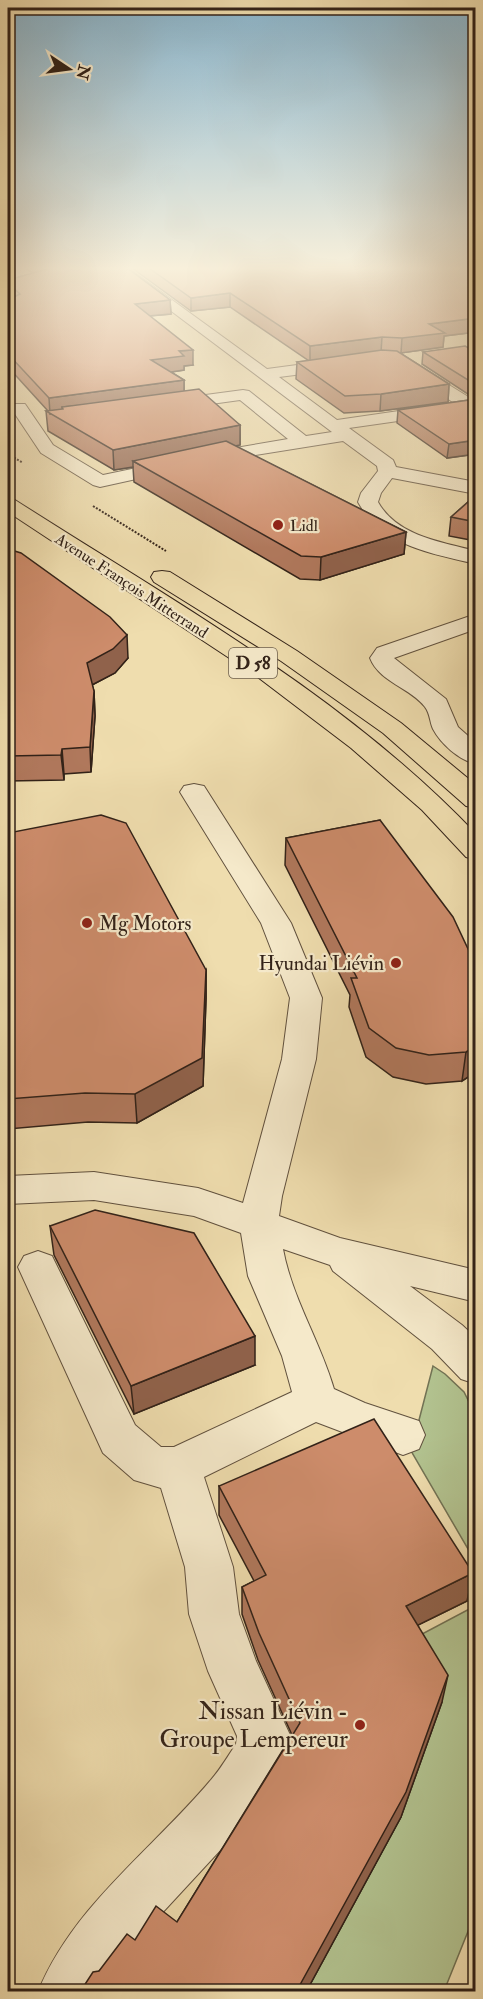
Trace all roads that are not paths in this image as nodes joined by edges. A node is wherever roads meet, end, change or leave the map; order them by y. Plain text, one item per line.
1 (248, 361) edge
2 (402, 361) edge
3 (359, 362) edge
4 (268, 376) junction
5 (470, 401) edge
6 (23, 412) edge
7 (52, 421) edge
8 (342, 430) junction
9 (302, 442) junction
10 (387, 471) junction
11 (8, 480) edge
12 (476, 488) edge
13 (8, 504) edge
14 (476, 558) edge
15 (476, 621) edge
16 (476, 756) edge
17 (194, 792) dead end
18 (476, 800) edge
19 (476, 851) edge
20 (8, 1190) edge
21 (259, 1223) junction
22 (336, 1252) junction
23 (38, 1267) dead end
24 (476, 1286) edge
25 (476, 1366) edge
26 (316, 1401) junction
27 (403, 1435) dead end
28 (178, 1467) junction
29 (69, 1992) edge

1 - 4 street
2 - 5 street
3 - 4 street
4 - 8 street
4 - 9 street
5 - 8 street
6 - 7 street
6 - 9 street
8 - 9 street
8 - 10 street
10 - 12 street
10 - 14 street
11 - 18 main road, Avenue François Mitterrand / D 58
13 - 19 main road, Avenue François Mitterrand / D 58
15 - 16 street
17 - 21 street
20 - 21 street
21 - 22 street
21 - 26 street
22 - 24 street
22 - 25 street
23 - 28 street
26 - 27 street
26 - 28 street
28 - 29 street

